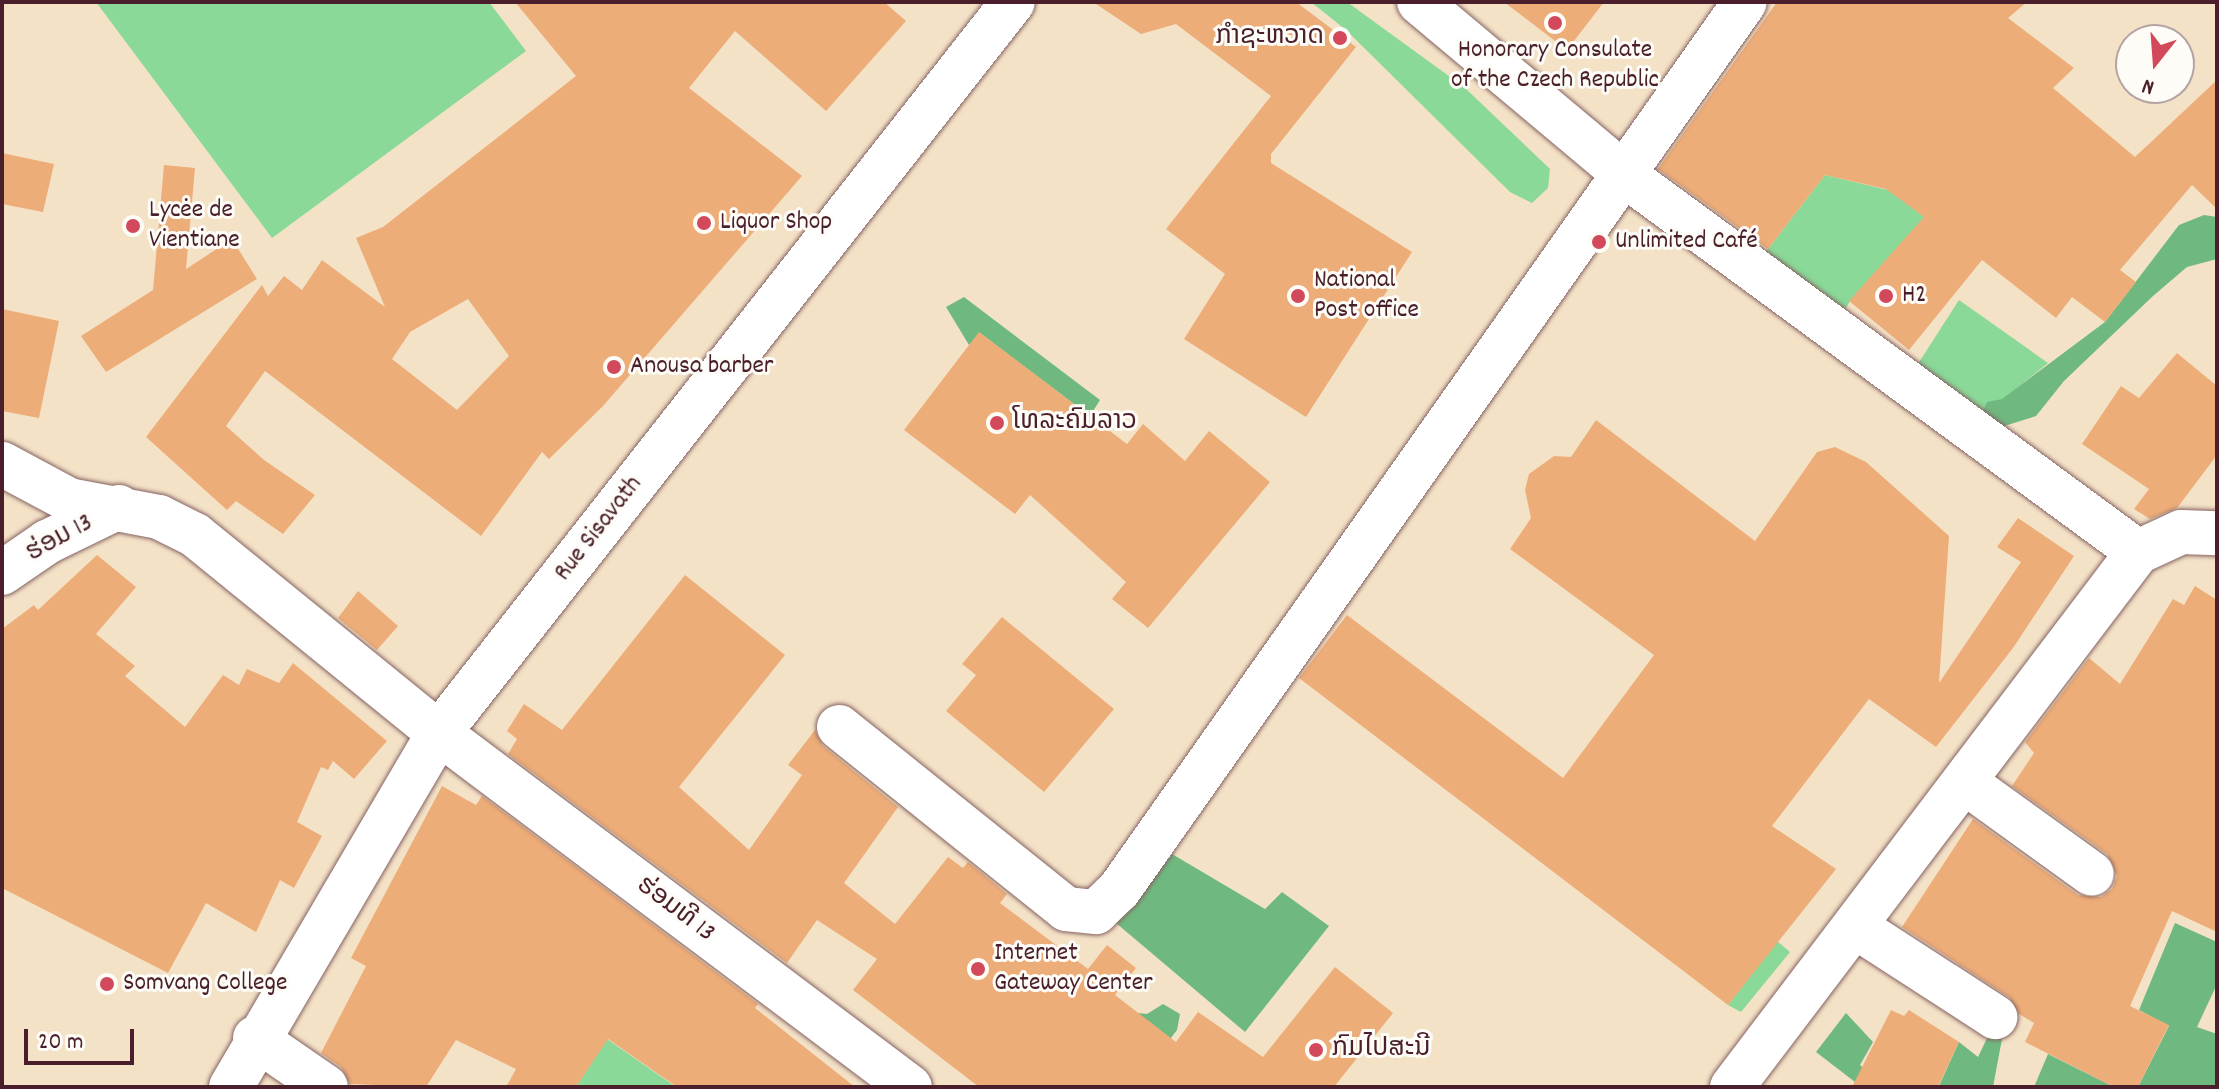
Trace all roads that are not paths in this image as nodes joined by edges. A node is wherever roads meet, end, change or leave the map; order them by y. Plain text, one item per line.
1 (1013, 2) edge
2 (1419, 2) edge
3 (1745, 2) edge
4 (1626, 176) junction
5 (2, 464) edge
6 (119, 507) junction
7 (2217, 533) edge
8 (2138, 552) junction
9 (2, 573) edge
10 (839, 727) dead end
11 (439, 733) junction
12 (1966, 783) junction
13 (2092, 874) dead end
14 (1856, 927) junction
15 (1995, 1017) dead end
16 (255, 1038) junction
17 (231, 1087) edge
18 (326, 1087) edge
19 (910, 1087) edge
20 (1732, 1087) edge

1 - 11 street, Rue Sisavath
2 - 4 street
3 - 4 street
4 - 8 street
4 - 10 street
5 - 6 street, ຮ່ອມທີ 13
6 - 9 street, ຮ່ອມ 13
6 - 11 street, ຮ່ອມທີ 13
7 - 8 street
8 - 12 street
11 - 16 street, Rue Sisavath
11 - 19 street, ຮ່ອມທີ 13
12 - 13 street
12 - 14 street
14 - 15 street
14 - 20 street
16 - 17 street, Rue Sisavath
16 - 18 street

